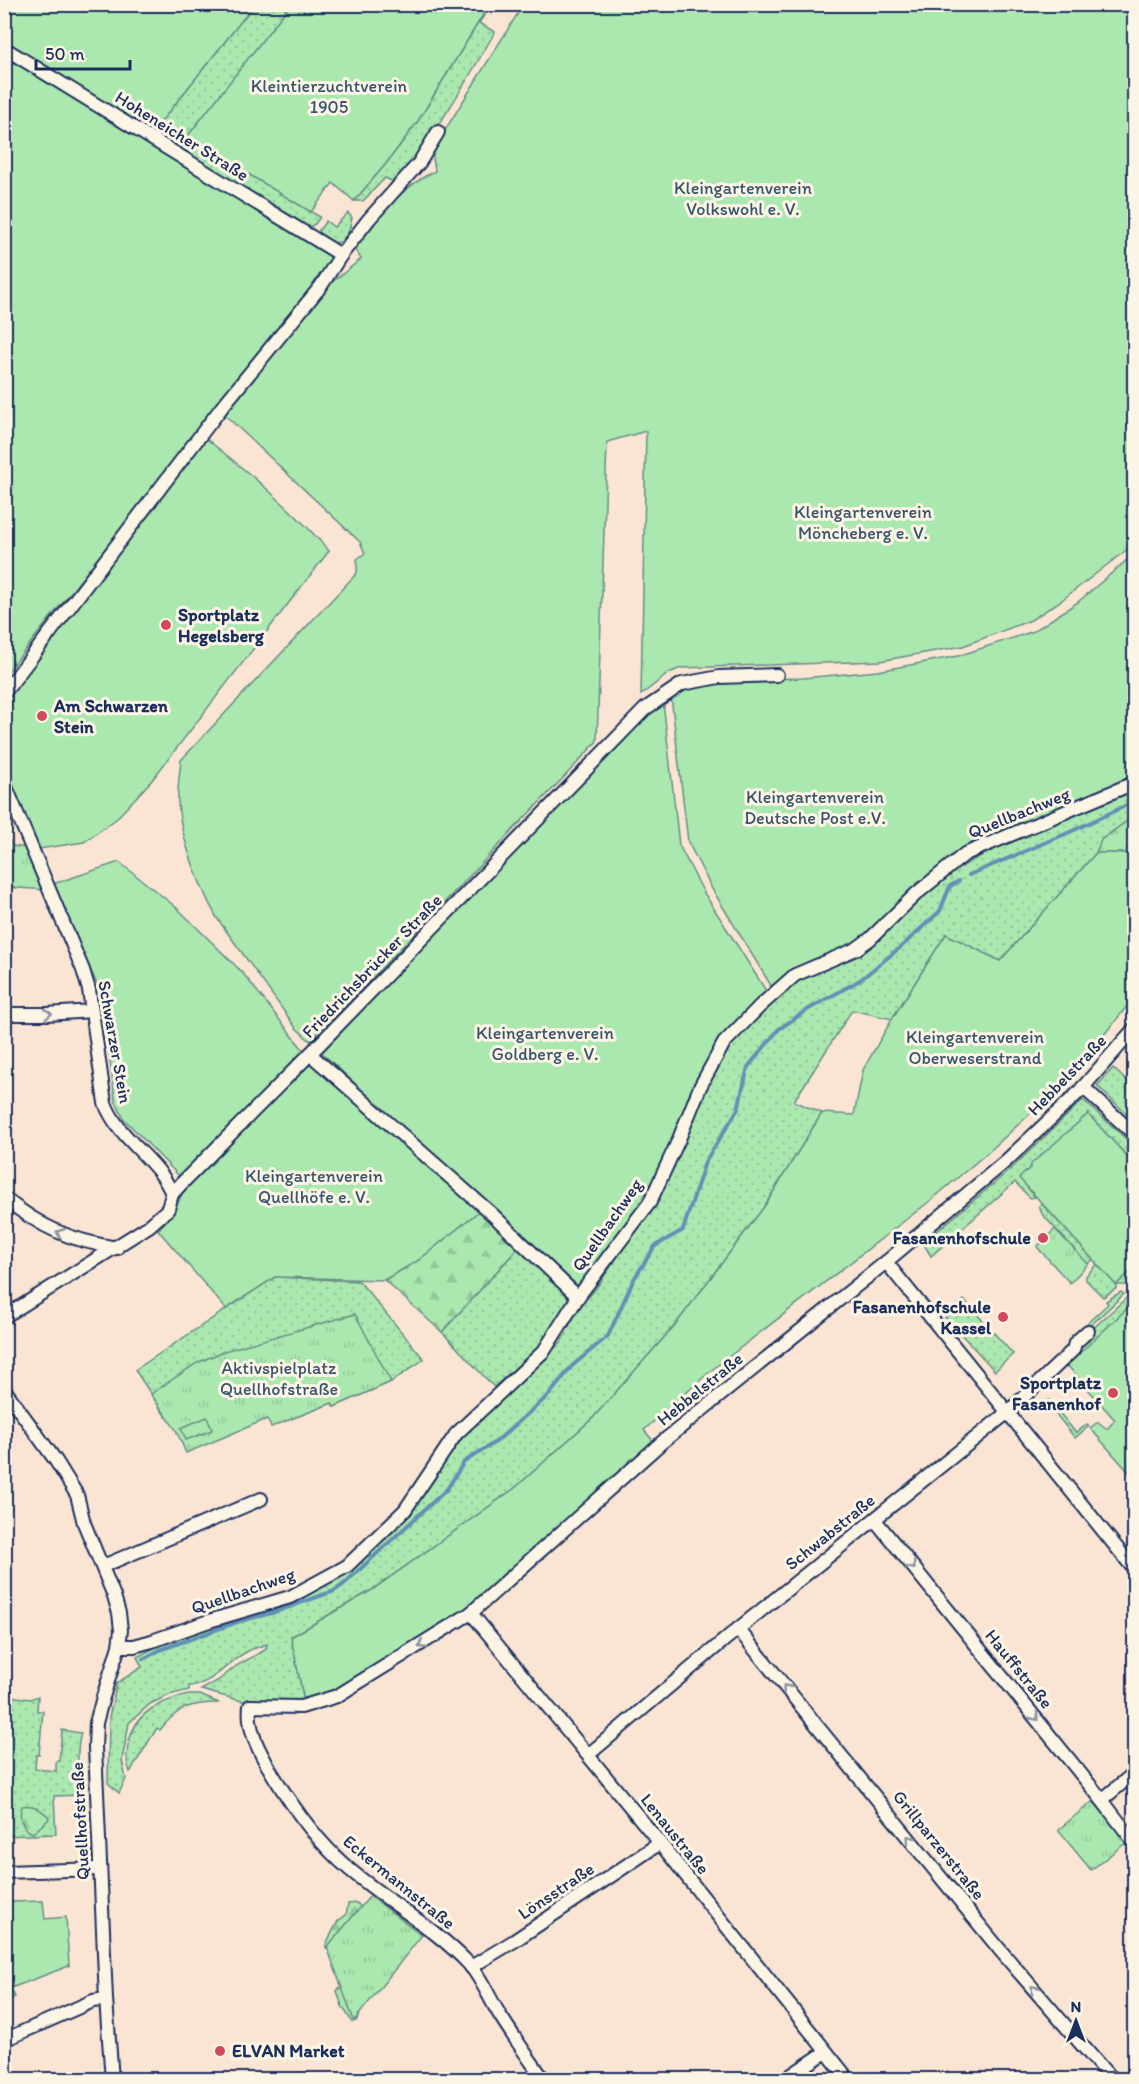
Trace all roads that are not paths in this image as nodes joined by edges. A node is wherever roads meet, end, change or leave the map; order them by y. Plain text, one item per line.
1 (4, 48) edge
2 (438, 132) dead end
3 (341, 255) junction
4 (777, 675) dead end
5 (4, 693) edge
6 (4, 782) edge
7 (1134, 783) edge
8 (92, 1011) junction
9 (4, 1014) edge
10 (1134, 1029) edge
11 (310, 1054) junction
12 (1083, 1087) junction
13 (1134, 1134) edge
14 (172, 1194) junction
15 (4, 1198) edge
16 (117, 1248) junction
17 (886, 1262) junction
18 (578, 1298) junction
19 (4, 1317) edge
20 (1088, 1331) dead end
21 (4, 1389) edge
22 (1008, 1412) junction
23 (261, 1499) dead end
24 (875, 1520) junction
25 (103, 1566) junction
26 (1134, 1569) edge
27 (471, 1613) junction
28 (738, 1629) junction
29 (119, 1646) junction
30 (250, 1706) joint
31 (588, 1755) junction
32 (1134, 1773) edge
33 (1102, 1800) junction
34 (1134, 1842) edge
35 (660, 1843) junction
36 (100, 1869) junction
37 (4, 1872) edge
38 (471, 1967) junction
39 (106, 1999) junction
40 (4, 2040) edge
41 (826, 2052) junction
42 (112, 2079) edge
43 (544, 2079) edge
44 (784, 2079) edge
45 (849, 2079) edge
46 (1115, 2079) edge

1 - 3 street, Hoheneicher Straße
2 - 3 street
3 - 5 street
4 - 11 street, Friedrichsbrücker Straße
6 - 8 street, Schwarzer Stein
7 - 18 street, Quellbachweg
9 -> 8 street
8 - 14 street, Schwarzer Stein
10 - 12 street, Hebbelstraße
11 - 14 street, Friedrichsbrücker Straße
11 - 18 street
12 - 13 street
12 - 17 street, Hebbelstraße
14 - 16 street, Friedrichsbrücker Straße
16 -> 15 street
16 - 19 street, Friedrichsbrücker Straße
17 - 22 street
17 - 27 street, Hebbelstraße
18 - 29 street, Quellbachweg
20 - 22 street, Schwabstraße
21 - 25 street, Quellhofstraße
22 - 24 street, Schwabstraße
22 - 26 street
23 - 25 street
24 - 28 street, Schwabstraße
24 -> 33 street, Hauffstraße
25 - 29 street, Quellhofstraße
27 -> 30 street, Hebbelstraße
27 - 31 street, Lenaustraße
28 - 31 street, Schwabstraße
46 -> 28 street, Grillparzerstraße
29 - 36 street, Quellhofstraße
30 - 38 street, Eckermannstraße
31 - 35 street, Lenaustraße
32 - 33 street
33 - 34 street, Hauffstraße
35 - 38 street, Lönsstraße
35 - 41 street, Lenaustraße
36 - 37 street
36 - 39 street, Quellhofstraße
38 - 43 street, Eckermannstraße
39 - 40 street
39 - 42 street, Quellhofstraße
41 - 44 street
41 - 45 street, Lenaustraße

